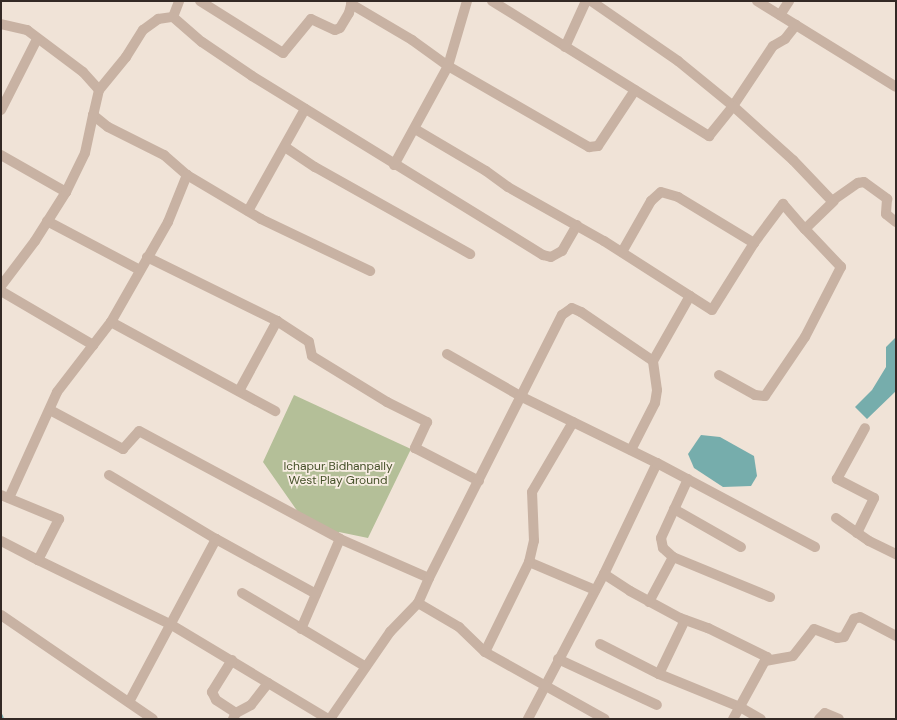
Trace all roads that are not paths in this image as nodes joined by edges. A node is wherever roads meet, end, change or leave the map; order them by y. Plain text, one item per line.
1 (179, 1) edge
2 (200, 1) edge
3 (467, 1) edge
4 (492, 1) edge
5 (586, 1) edge
6 (592, 1) edge
7 (757, 1) edge
8 (789, 1) edge
9 (351, 2) edge
10 (780, 15) junction
11 (172, 17) junction
12 (1, 24) edge
13 (796, 25) junction
14 (37, 39) junction
15 (565, 47) junction
16 (448, 66) junction
17 (896, 87) edge
18 (99, 90) junction
19 (635, 90) junction
20 (734, 106) junction
21 (304, 109) junction
22 (1, 110) edge
23 (93, 115) junction
24 (415, 129) junction
25 (285, 147) junction
26 (1, 155) edge
27 (394, 165) junction
28 (187, 175) junction
29 (66, 192) junction
30 (834, 201) junction
31 (248, 211) junction
32 (47, 221) junction
33 (896, 222) edge
34 (577, 225) junction
35 (805, 229) junction
36 (754, 243) junction
37 (622, 252) junction
38 (470, 254) dead end
39 (147, 257) junction
40 (140, 270) junction
41 (370, 271) dead end
42 (1, 286) edge
43 (1, 291) edge
44 (690, 296) junction
45 (277, 321) junction
46 (111, 322) junction
47 (93, 345) junction
48 (447, 354) dead end
49 (653, 361) junction
50 (720, 375) dead end
51 (239, 391) junction
52 (522, 397) junction
53 (50, 410) junction
54 (275, 411) dead end
55 (573, 422) junction
56 (865, 428) dead end
57 (631, 450) junction
58 (657, 463) junction
59 (109, 475) dead end
60 (688, 479) junction
61 (478, 481) junction
62 (5, 496) edge
63 (674, 509) junction
64 (836, 518) dead end
65 (857, 533) junction
66 (216, 539) junction
67 (340, 539) junction
68 (1, 541) edge
69 (741, 547) dead end
70 (815, 547) dead end
71 (896, 554) edge
72 (673, 557) junction
73 (38, 560) junction
74 (529, 562) junction
75 (604, 574) junction
76 (429, 578) junction
77 (596, 590) junction
78 (242, 594) dead end
79 (316, 594) junction
80 (770, 597) dead end
81 (649, 602) junction
82 (418, 603) junction
83 (1, 615) edge
84 (685, 620) junction
85 (170, 624) junction
86 (301, 629) junction
87 (896, 636) edge
88 (600, 644) dead end
89 (485, 652) junction
90 (232, 660) junction
91 (558, 660) junction
92 (765, 661) junction
93 (366, 667) junction
94 (659, 674) junction
95 (268, 683) junction
96 (544, 686) junction
97 (129, 702) junction
98 (657, 705) dead end
99 (740, 707) junction
100 (234, 716) edge
101 (153, 719) edge
102 (329, 719) edge
103 (527, 719) edge
104 (604, 719) edge
105 (733, 719) edge
106 (761, 719) edge
107 (820, 719) edge
108 (839, 719) edge

1 - 11 street
2 - 9 street
3 - 16 street
4 - 15 street
5 - 15 street
6 - 20 street
7 - 10 street
8 - 10 street
9 - 16 street
10 - 13 street
11 - 18 street
11 - 21 street
12 - 14 street
13 - 17 street
13 - 20 street
14 - 18 street
14 - 22 street
15 - 19 street
16 - 19 street
16 - 24 street
18 - 23 street
19 - 20 street
20 - 30 street
21 - 25 street
21 - 27 street
23 - 28 street
23 - 29 street
24 - 27 street
24 - 34 street
25 - 31 street
25 - 38 street
26 - 29 street
27 - 34 street
28 - 31 street
28 - 39 street
29 - 32 street
30 - 33 street
30 - 35 street
31 - 41 street
32 - 40 street
32 - 42 street
34 - 37 street
35 - 36 street
35 - 50 street
36 - 37 street
36 - 44 street
37 - 44 street
39 - 40 street
39 - 45 street
40 - 46 street
43 - 47 street
44 - 49 street
45 - 51 street
45 - 61 street
46 - 47 street
46 - 51 street
47 - 53 street
48 - 52 street
49 - 52 street
49 - 57 street
51 - 54 street
52 - 55 street
52 - 61 street
53 - 62 street
53 - 67 street
55 - 57 street
55 - 74 street
56 - 65 street
57 - 58 street
58 - 60 street
58 - 75 street
59 - 66 street
60 - 63 street
60 - 70 street
61 - 76 street
62 - 73 street
63 - 69 street
63 - 72 street
64 - 65 street
65 - 71 street
66 - 79 street
66 - 85 street
67 - 76 street
67 - 79 street
68 - 73 street
72 - 80 street
72 - 81 street
73 - 85 street
74 - 77 street
74 - 89 street
75 - 77 street
75 - 81 street
76 - 82 street
77 - 91 street
78 - 86 street
79 - 86 street
81 - 84 street
82 - 89 street
82 - 93 street
83 - 97 street
84 - 92 street
84 - 94 street
85 - 90 street
85 - 97 street
86 - 93 street
87 - 92 street
88 - 94 street
89 - 96 street
90 - 95 street
90 - 100 street
91 - 96 street
91 - 98 street
92 - 99 street
93 - 102 street
94 - 99 street
95 - 100 street
95 - 102 street
96 - 103 street
96 - 104 street
97 - 101 street
99 - 105 street
99 - 106 street
107 - 108 street

